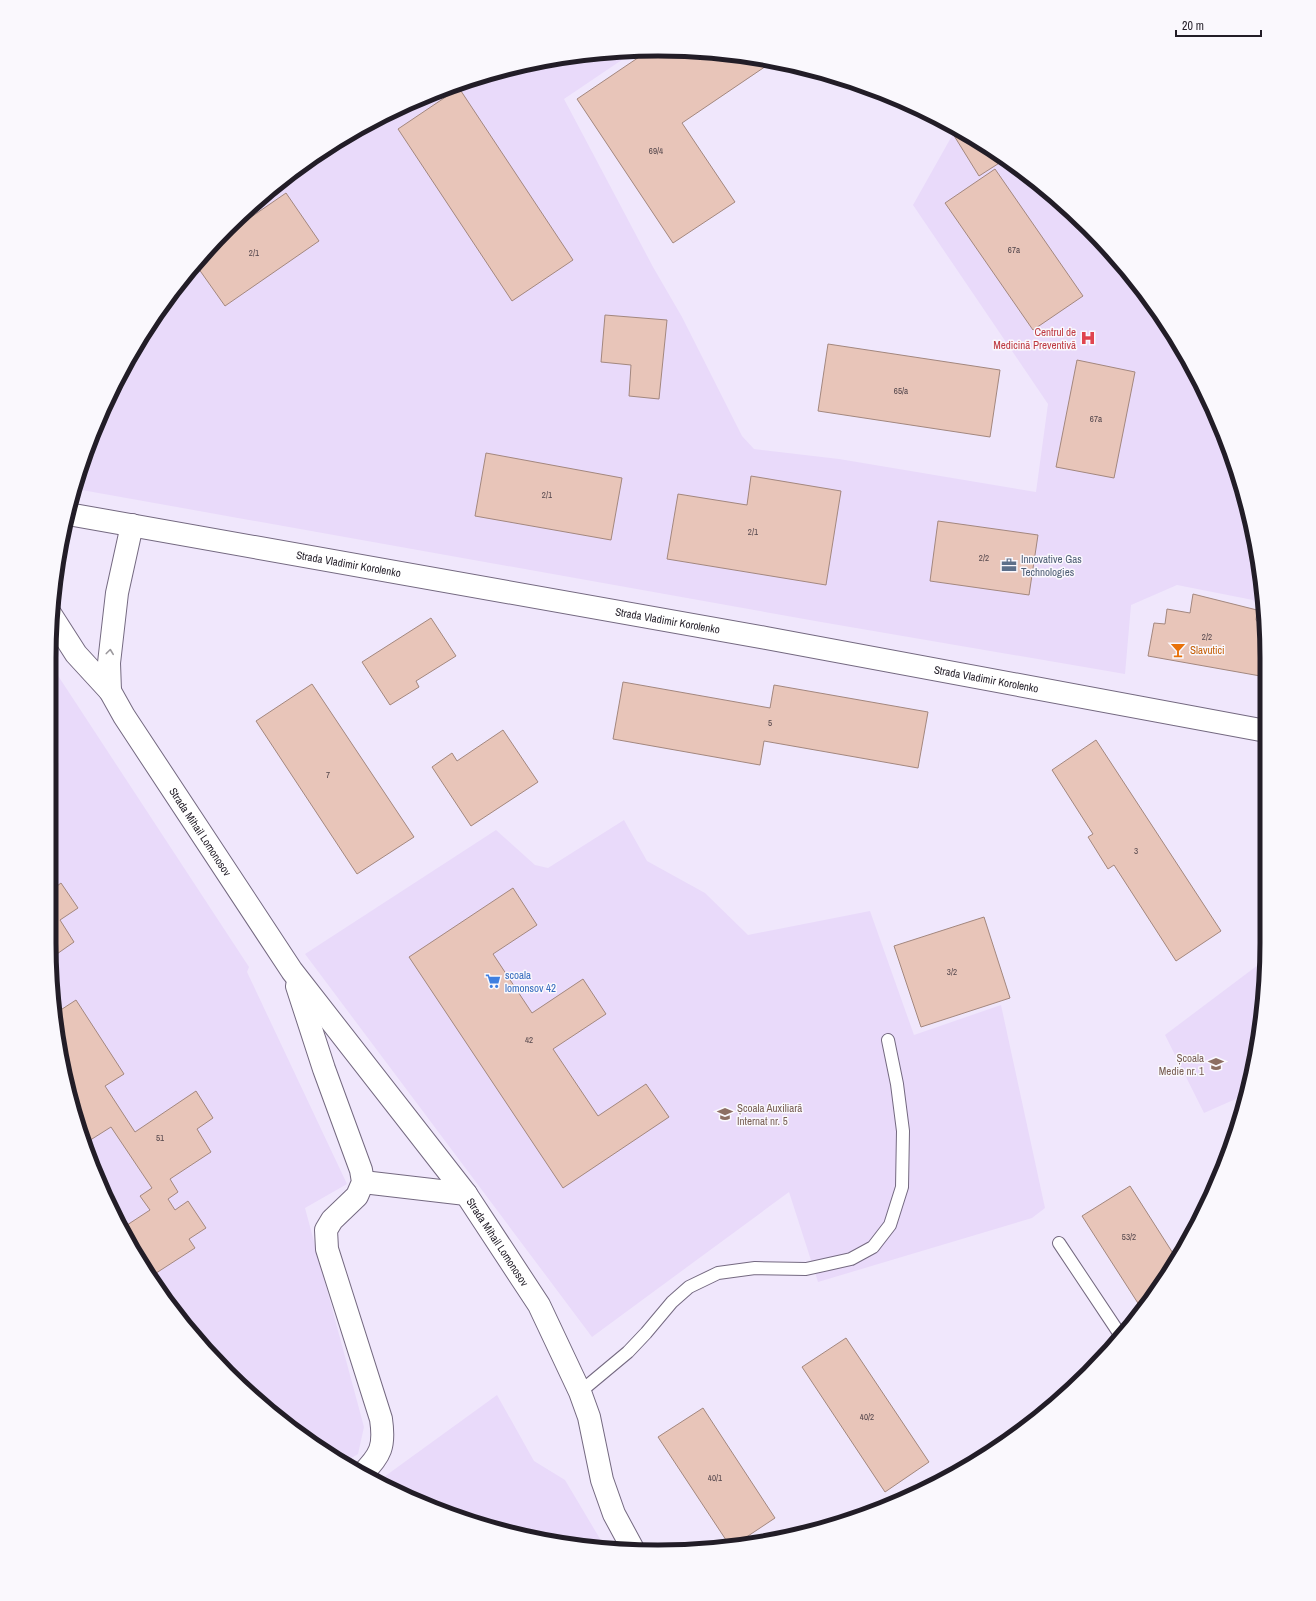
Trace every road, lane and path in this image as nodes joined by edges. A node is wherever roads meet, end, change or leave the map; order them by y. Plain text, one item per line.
1 (74, 515) edge
2 (132, 525) junction
3 (57, 624) edge
4 (110, 691) junction
5 (1260, 730) edge
6 (292, 971) junction
7 (888, 1040) dead end
8 (363, 1182) junction
9 (466, 1194) junction
10 (1059, 1242) dead end
11 (1118, 1331) edge
12 (580, 1392) junction
13 (366, 1469) edge
14 (630, 1544) edge

1 - 2 street, Strada Vladimir Korolenko
4 -> 2 street, Strada Mihail Lomonosov
2 - 5 street, Strada Vladimir Korolenko
3 - 4 street, Strada Mihail Lomonosov
4 - 6 street, Strada Mihail Lomonosov
6 - 8 street, Strada Mihail Lomonosov
6 - 9 street, Strada Mihail Lomonosov
7 - 12 lane
8 - 9 street
8 - 13 street
9 - 12 street, Strada Mihail Lomonosov
10 - 11 lane
12 - 14 street, Strada Mihail Lomonosov

